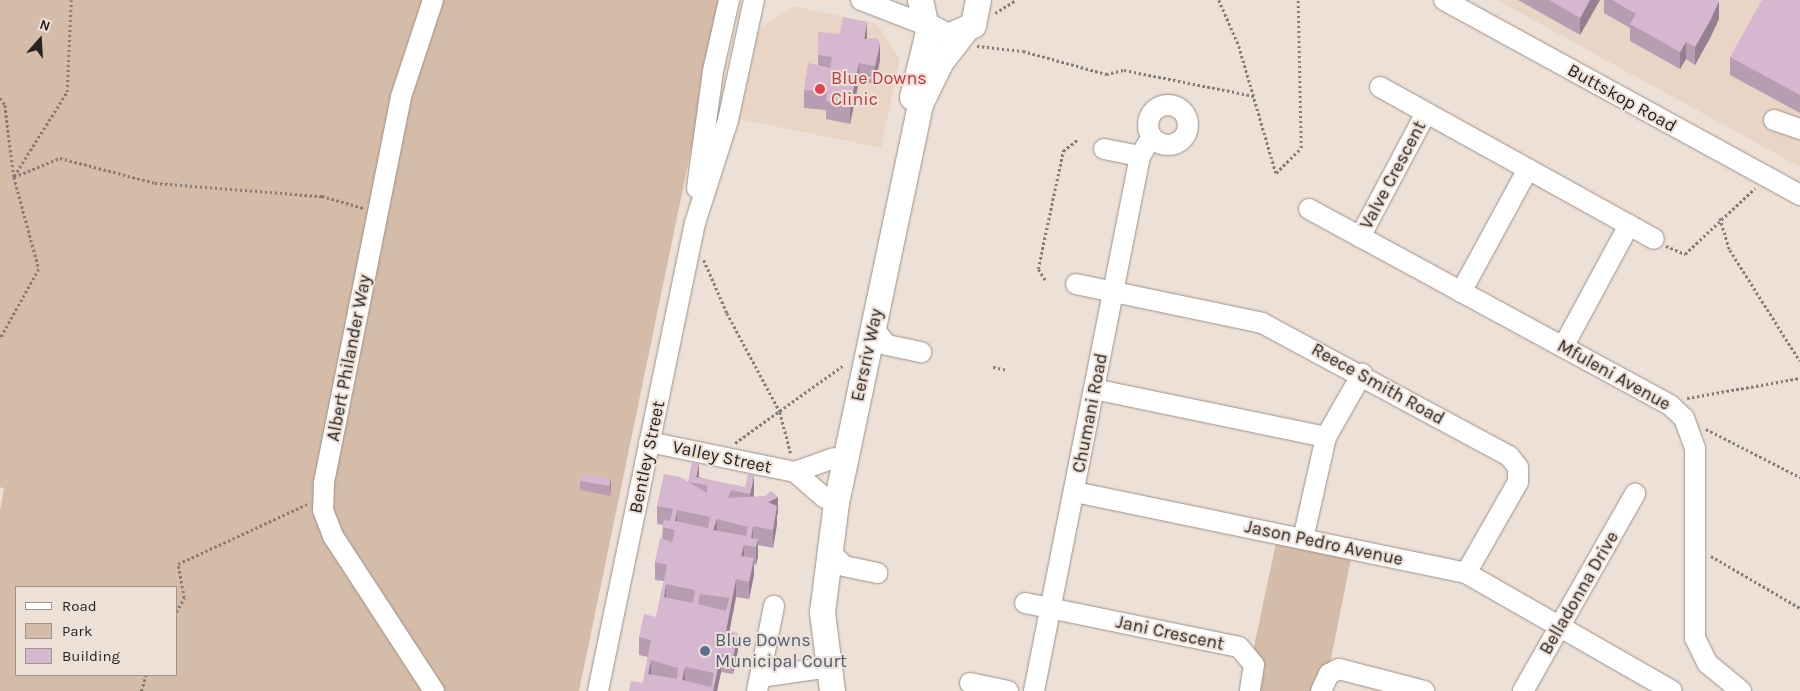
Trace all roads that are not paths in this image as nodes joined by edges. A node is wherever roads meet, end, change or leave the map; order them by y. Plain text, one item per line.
1 (433, 0) edge
2 (729, 0) edge
3 (754, 0) edge
4 (861, 0) edge
5 (920, 0) edge
6 (1444, 0) edge
7 (984, 8) edge
8 (927, 26) junction
9 (966, 39) junction
10 (1380, 87) dead end
11 (1426, 112) junction
12 (706, 115) junction
13 (728, 120) junction
14 (1774, 120) dead end
15 (1800, 129) edge
16 (1152, 137) dead end
17 (1104, 149) dead end
18 (1140, 156) junction
19 (1528, 169) junction
20 (1800, 195) edge
21 (1309, 209) dead end
22 (695, 222) junction
23 (1629, 225) junction
24 (1360, 237) junction
25 (1654, 239) road end
26 (1076, 284) dead end
27 (1113, 292) junction
28 (1461, 292) junction
29 (880, 336) junction
30 (1563, 348) junction
31 (921, 352) dead end
32 (1362, 374) junction
33 (1094, 389) junction
34 (1326, 437) junction
35 (650, 442) junction
36 (834, 458) junction
37 (793, 463) junction
38 (1075, 492) junction
39 (1635, 494) dead end
40 (825, 498) junction
41 (1303, 539) junction
42 (836, 558) junction
43 (877, 573) dead end
44 (1466, 573) junction
45 (1025, 603) dead end
46 (774, 606) dead end
47 (1051, 608) junction
48 (1560, 628) junction
49 (819, 680) edge
50 (789, 683) edge
51 (970, 683) dead end
52 (758, 684) edge
53 (434, 691) edge
54 (598, 691) edge
55 (832, 691) edge
56 (1008, 691) edge
57 (1034, 691) edge
58 (1250, 691) edge
59 (1321, 691) edge
60 (1424, 691) edge
61 (1523, 691) edge
62 (1672, 691) edge
63 (1741, 691) edge

1 - 53 street, Albert Philander Way
2 - 12 street, Bentley Street
3 - 13 street, Bentley Street
4 - 8 street
5 - 8 main road
6 - 20 street, Buttskop Road
7 - 9 main road, Eersriv Way
8 - 9 main road
8 - 36 main road, Eersriv Way
9 - 29 main road, Eersriv Way
10 - 11 street, Valve Crescent
11 - 19 street, Valve Crescent
11 - 24 street, Valve Crescent
12 - 13 street
12 - 22 street, Bentley Street
13 - 22 street, Bentley Street
14 - 15 street
16 - 18 street, Chumani Road
17 - 18 street
18 - 27 street, Chumani Road
19 - 23 street, Valve Crescent
19 - 28 street
21 - 24 street, Mfuleni Avenue
22 - 35 street, Bentley Street
23 - 25 street, Valve Crescent
23 - 30 street
24 - 28 street, Mfuleni Avenue
26 - 27 street, Reece Smith Road
27 - 32 street, Reece Smith Road
27 - 33 street, Chumani Road
28 - 30 street, Mfuleni Avenue
29 - 31 street
29 - 42 main road, Eersriv Way
30 - 63 street, Mfuleni Avenue
32 - 34 street
32 - 44 street, Reece Smith Road
33 - 34 street
33 - 38 street, Chumani Road
34 - 41 street
35 - 37 street, Valley Street
35 - 54 street, Bentley Street
36 - 37 street, Valley Street
36 - 40 main road, Eersriv Way
37 - 40 street, Valley Street
38 - 41 street, Jason Pedro Avenue
38 - 47 street, Chumani Road
39 - 48 street, Belladonna Drive
40 - 49 main road, Eersriv Way
41 - 44 street, Jason Pedro Avenue
42 - 43 street
42 - 55 main road, Eersriv Way
44 - 48 street, Jason Pedro Avenue
45 - 47 street, Jani Crescent
46 - 52 street
47 - 57 street, Chumani Road
47 - 58 street, Jani Crescent
48 - 61 street, Belladonna Drive
48 - 62 street, Jason Pedro Avenue
49 - 50 street
50 - 52 street
51 - 56 street
59 - 60 street

